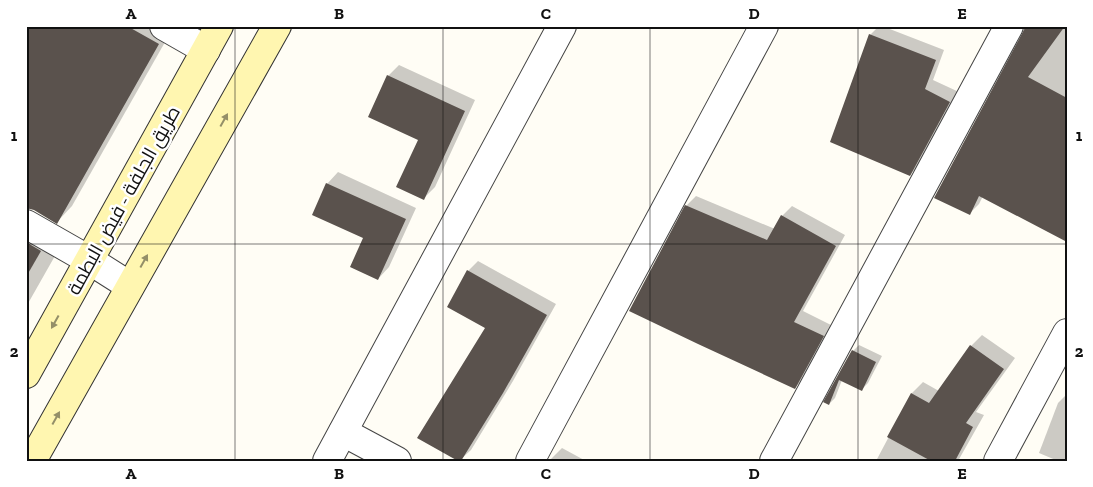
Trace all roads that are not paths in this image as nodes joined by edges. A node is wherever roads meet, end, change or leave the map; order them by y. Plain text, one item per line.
1 (164, 26) edge
2 (219, 26) edge
3 (277, 26) edge
4 (562, 26) edge
5 (764, 26) edge
6 (1009, 26) edge
7 (206, 50) junction
8 (26, 224) edge
9 (89, 260) junction
10 (130, 286) junction
11 (1067, 333) edge
12 (26, 374) edge
13 (343, 432) junction
14 (32, 461) edge
15 (327, 461) edge
16 (397, 461) edge
17 (530, 461) edge
18 (774, 461) edge
19 (998, 461) edge

1 - 7 street
2 - 7 main road, طريق الجلفة - فيض البطمة
10 -> 3 main road
4 - 13 street
5 - 17 street
6 - 18 street
7 - 9 main road, طريق الجلفة - فيض البطمة
8 - 9 street
9 - 10 street
9 -> 12 main road, طريق الجلفة - فيض البطمة
14 -> 10 main road
11 - 19 street
13 - 15 street
13 - 16 street

